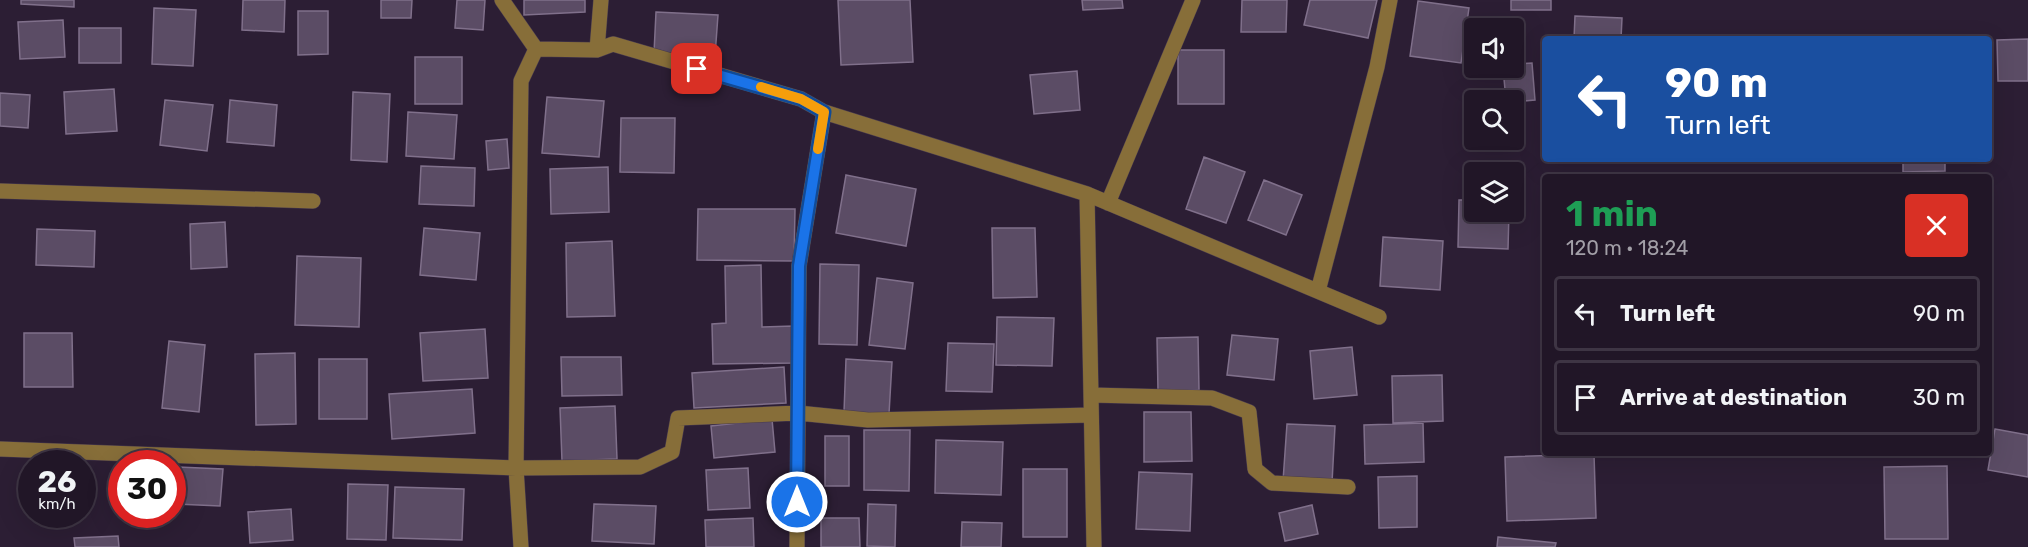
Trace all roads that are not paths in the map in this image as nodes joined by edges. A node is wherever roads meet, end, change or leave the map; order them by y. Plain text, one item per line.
1 (502, 0) edge
2 (601, 0) edge
3 (1193, 0) edge
4 (1390, 0) edge
5 (536, 49) junction
6 (597, 50) junction
7 (824, 112) junction
8 (0, 190) edge
9 (1087, 194) junction
10 (313, 201) dead end
11 (1108, 203) junction
12 (1317, 291) junction
13 (1379, 317) dead end
14 (1091, 395) junction
15 (798, 413) junction
16 (1091, 415) junction
17 (0, 449) edge
18 (516, 468) junction
19 (1348, 487) dead end
20 (520, 547) edge
21 (797, 547) edge
22 (1094, 547) edge

1 - 5 street
2 - 6 street
3 - 11 street
4 - 12 street
5 - 6 street
5 - 18 street
6 - 7 street
7 - 9 street
7 - 15 street
8 - 10 street
9 - 11 street
9 - 14 street
11 - 12 street
12 - 13 street
14 - 16 street
14 - 19 street
15 - 16 street
15 - 18 street
15 - 21 street
16 - 22 street
17 - 18 street
18 - 20 street

